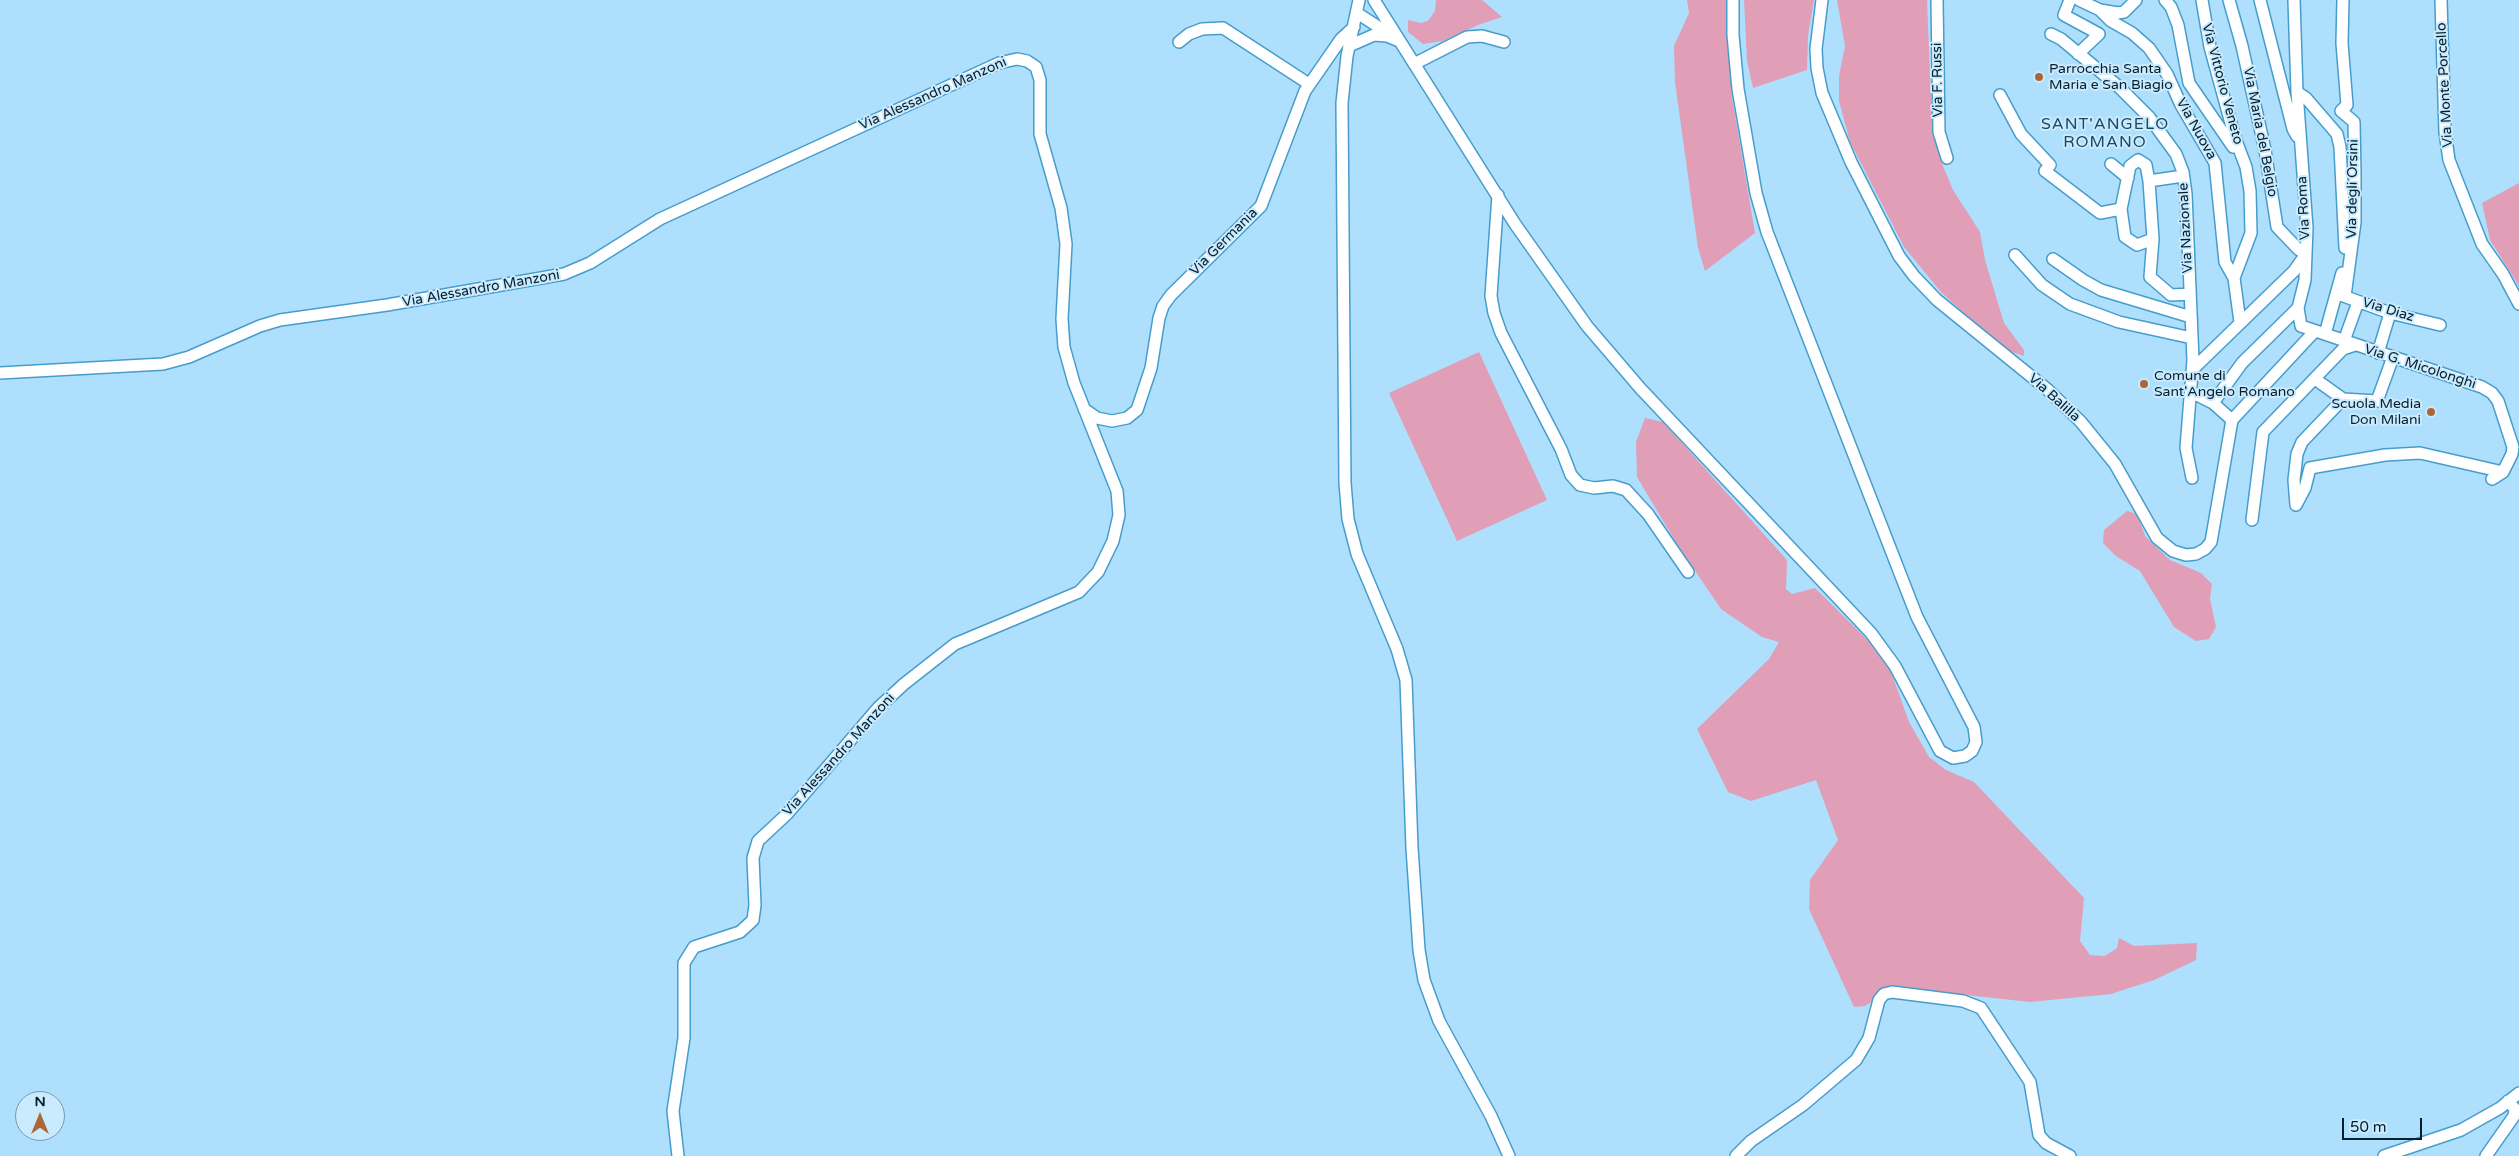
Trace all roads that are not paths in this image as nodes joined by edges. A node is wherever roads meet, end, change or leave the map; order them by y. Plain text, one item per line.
1 (1359, 0) edge
2 (1374, 0) edge
3 (1733, 0) edge
4 (1822, 0) edge
5 (1937, 0) edge
6 (2070, 0) edge
7 (2079, 0) edge
8 (2136, 0) edge
9 (2165, 0) edge
10 (2202, 0) edge
11 (2229, 0) edge
12 (2260, 0) edge
13 (2294, 0) edge
14 (2342, 0) edge
15 (2441, 0) edge
16 (2100, 10) junction
17 (1357, 12) junction
18 (1388, 20) junction
19 (1354, 27) junction
20 (2051, 34) dead end
21 (1399, 41) junction
22 (1179, 42) dead end
23 (1504, 42) dead end
24 (1349, 46) junction
25 (2078, 54) junction
26 (1414, 64) junction
27 (1309, 84) junction
28 (2297, 92) junction
29 (2000, 94) dead end
30 (2302, 144) junction
31 (1948, 158) dead end
32 (2111, 164) dead end
33 (2246, 167) junction
34 (2183, 176) junction
35 (2128, 178) junction
36 (2149, 182) junction
37 (1498, 195) junction
38 (2121, 209) junction
39 (2153, 239) junction
40 (2306, 254) junction
41 (2015, 255) dead end
42 (2053, 259) dead end
43 (2234, 278) junction
44 (2190, 294) junction
45 (2341, 295) junction
46 (2358, 302) junction
47 (2519, 304) edge
48 (2298, 308) junction
49 (2390, 313) junction
50 (2191, 317) junction
51 (2240, 322) junction
52 (2440, 325) dead end
53 (2320, 333) junction
54 (2192, 338) junction
55 (2349, 343) junction
56 (2378, 353) junction
57 (2393, 357) junction
58 (2192, 370) junction
59 (0, 373) edge
60 (2315, 379) junction
61 (2191, 392) junction
62 (2343, 399) junction
63 (2213, 403) junction
64 (1084, 409) junction
65 (2232, 420) junction
66 (2503, 472) junction
67 (2192, 478) dead end
68 (2492, 479) dead end
69 (2252, 520) dead end
70 (1688, 572) dead end
71 (2518, 1091) edge
72 (2508, 1101) junction
73 (678, 1156) edge
74 (1509, 1156) edge
75 (1736, 1156) edge
76 (2070, 1156) edge
77 (2384, 1156) edge
78 (2486, 1156) edge

1 - 17 street
2 - 18 street
3 - 37 street
4 - 65 street, Via Balilla
5 - 31 street, Via F. Russi
6 - 25 street
7 - 16 street
8 - 16 street
9 - 33 street
10 - 33 street, Via Vittorio Veneto
11 - 40 street, Via Maria del Belgio
12 - 30 street
13 - 28 street, Via Roma
14 - 45 street, Via degli Orsini
15 - 47 street, Via Monte Porcello
16 - 43 street, Via Nuova
17 - 18 street
17 - 19 street
17 - 21 street
18 - 21 street
19 - 24 street
19 - 27 street, Via Germania
20 - 25 street, Via Nazionale
21 - 24 street
21 - 26 street
22 - 27 street
23 - 26 street
24 - 74 street
25 - 34 street, Via Nazionale
26 - 37 street
27 - 64 street, Via Germania
28 - 30 street, Via Roma
28 - 45 street
29 - 38 street
30 - 40 street, Via Roma
32 - 35 street
33 - 43 street
34 - 36 street
34 - 44 street, Via Nazionale
35 - 36 street
35 - 38 street
36 - 39 street
37 - 70 street
38 - 39 street
39 - 44 street
40 - 48 street
40 - 51 street, Via Roma
41 - 54 street
42 - 50 street
43 - 51 street
44 - 50 street, Via Nazionale
45 - 46 street, Via Diaz
45 - 53 street
46 - 49 street, Via Diaz
46 - 55 street
48 - 53 street, Via G. Micolonghi
48 - 63 street
49 - 52 street, Via Diaz
49 - 56 street
50 - 54 street, Via Nazionale
51 - 58 street, Via Roma
53 - 55 street, Via G. Micolonghi
53 - 65 street
54 - 58 street, Via Nazionale
55 - 56 street, Via G. Micolonghi
55 - 60 street
56 - 57 street, Via G. Micolonghi
57 - 62 street
57 - 66 street, Via G. Micolonghi
58 - 61 street, Via Nazionale
59 - 64 street, Via Alessandro Manzoni
60 - 62 street
60 - 69 street
61 - 63 street
61 - 67 street, Via Nazionale
62 - 66 street
63 - 65 street
64 - 73 street, Via Alessandro Manzoni
66 - 68 street
71 - 72 street
72 - 77 street
72 - 78 street
75 - 76 street

